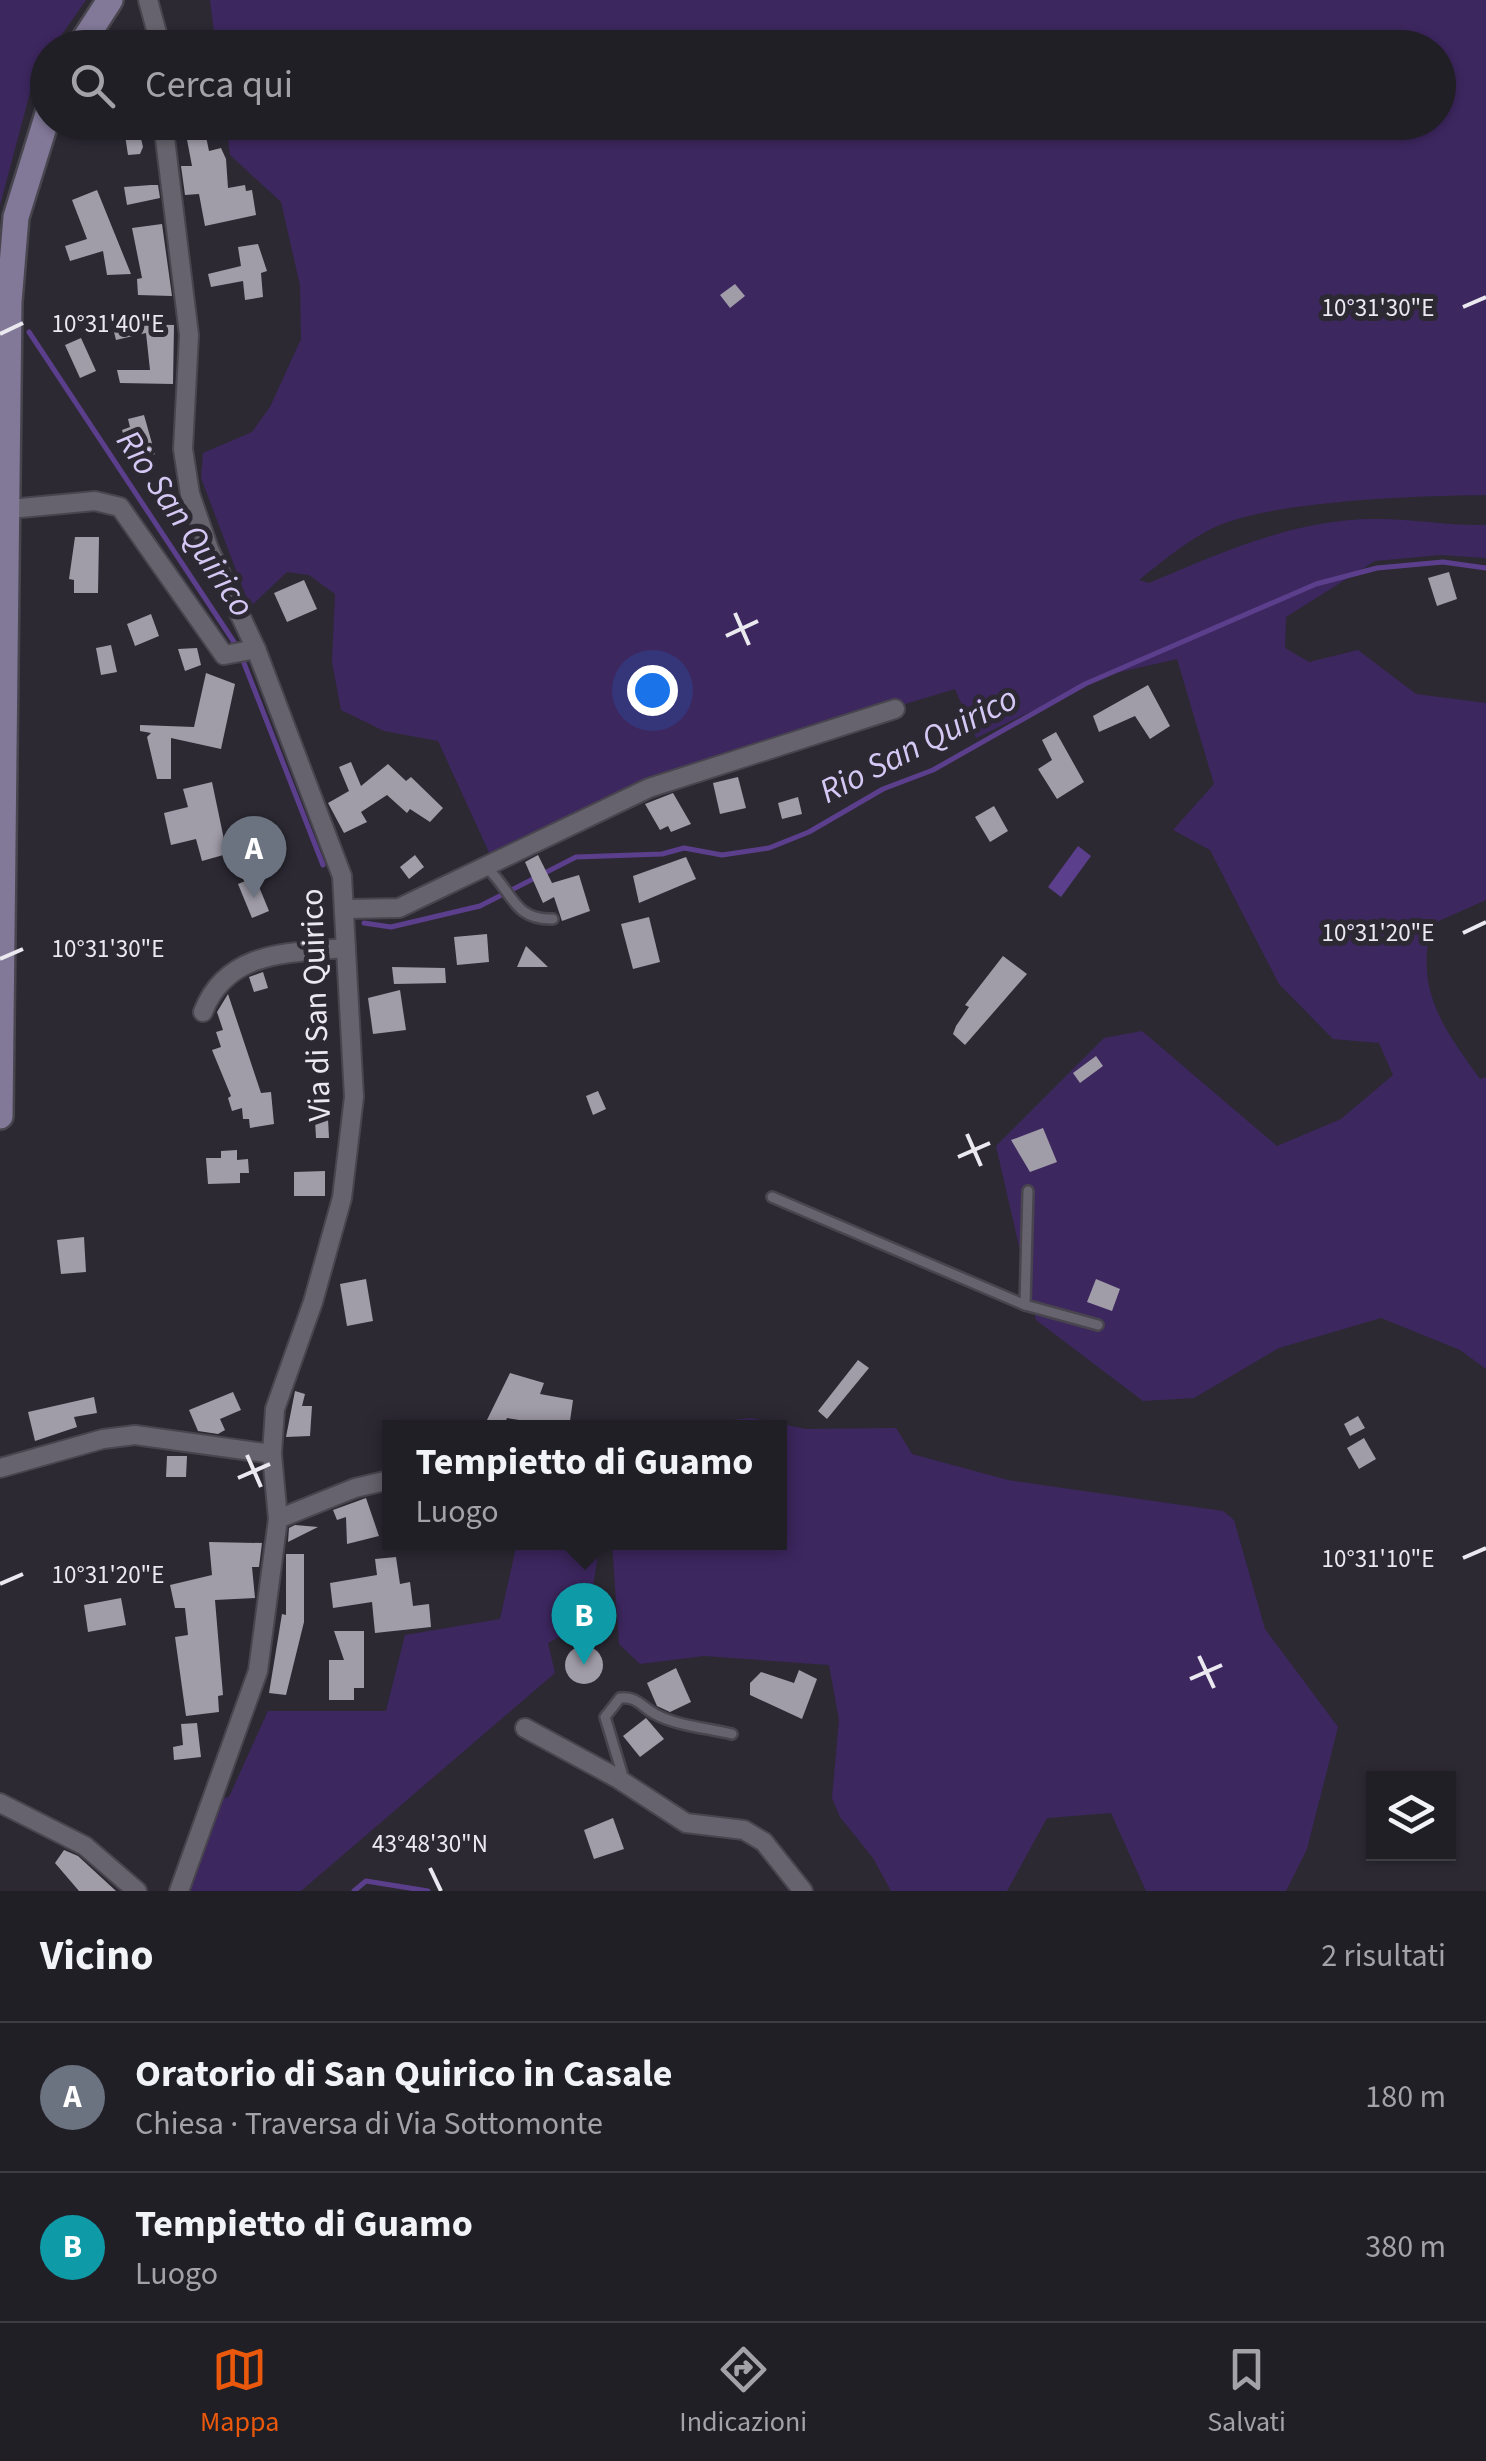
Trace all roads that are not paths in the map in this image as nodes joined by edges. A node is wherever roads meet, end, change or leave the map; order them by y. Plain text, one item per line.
1 (110, 0) edge
2 (148, 0) edge
3 (91, 30) edge
4 (156, 30) edge
5 (40, 140) edge
6 (165, 140) edge
7 (10, 509) junction
8 (253, 650) junction
9 (895, 708) dead end
10 (493, 873) junction
11 (346, 909) junction
12 (553, 919) dead end
13 (346, 948) junction
14 (202, 1012) dead end
15 (0, 1116) edge
16 (1028, 1191) dead end
17 (772, 1197) dead end
18 (1025, 1305) junction
19 (1098, 1325) dead end
20 (272, 1454) junction
21 (0, 1468) edge
22 (382, 1482) edge
23 (278, 1520) junction
24 (524, 1728) dead end
25 (732, 1734) dead end
26 (617, 1778) junction
27 (0, 1803) edge
28 (137, 1891) edge
29 (179, 1891) edge
30 (803, 1891) edge

1 - 3 main road
2 - 4 street
5 - 7 main road
6 - 8 street, Via di San Quirico
7 - 8 street
7 - 15 main road
8 - 11 street, Via di San Quirico
9 - 10 street
10 - 11 street
10 - 12 lane
11 - 13 street, Via di San Quirico
13 - 14 street
13 - 20 street, Via di San Quirico
16 - 18 lane
17 - 18 lane
18 - 19 lane
20 - 21 street
20 - 23 street, Via di San Quirico
22 - 23 street
23 - 29 street, Via di San Quirico
24 - 26 street
25 - 26 lane
26 - 30 street
27 - 28 street

